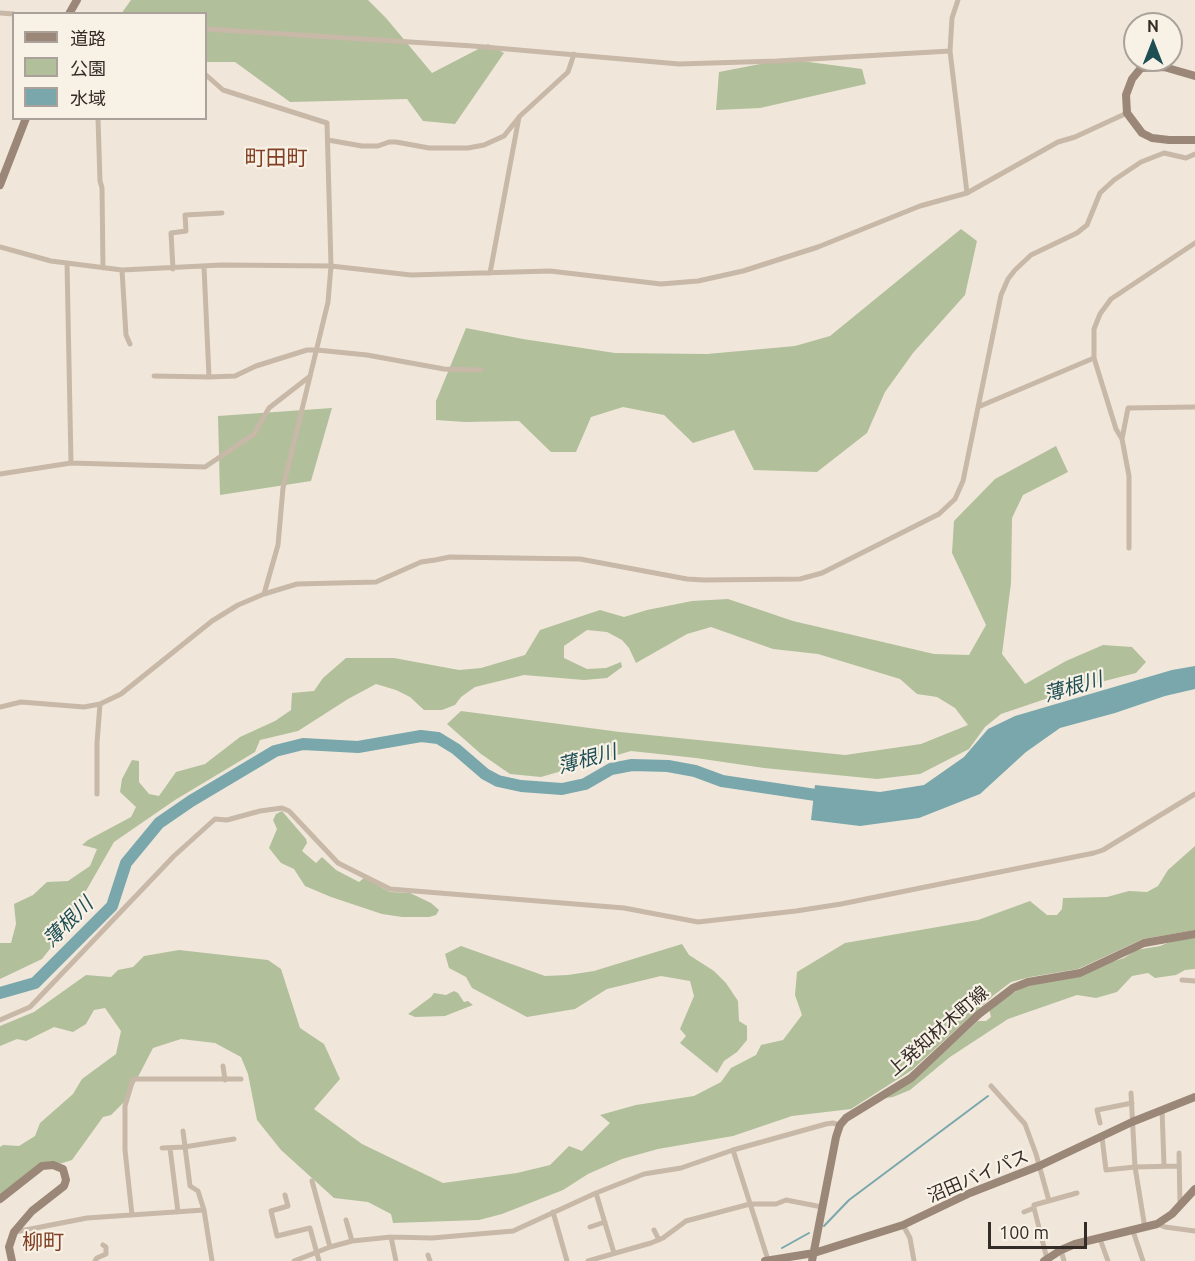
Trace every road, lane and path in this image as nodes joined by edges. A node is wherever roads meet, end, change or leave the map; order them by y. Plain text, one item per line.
1 (958, 0) edge
2 (207, 29) edge
3 (950, 51) junction
4 (574, 54) junction
5 (207, 76) edge
6 (1195, 76) edge
7 (1126, 113) junction
8 (520, 116) junction
9 (25, 120) edge
10 (98, 120) edge
11 (328, 140) junction
12 (1195, 140) edge
13 (1195, 154) edge
14 (0, 185) edge
15 (967, 193) junction
16 (222, 213) dead end
17 (1195, 243) edge
18 (0, 247) edge
19 (67, 263) junction
20 (330, 266) junction
21 (204, 267) junction
22 (103, 268) junction
23 (173, 269) junction
24 (122, 270) junction
25 (490, 273) junction
26 (130, 344) dead end
27 (317, 350) junction
28 (1094, 358) junction
29 (481, 370) dead end
30 (154, 376) dead end
31 (310, 376) junction
32 (209, 377) junction
33 (978, 407) junction
34 (1195, 408) edge
35 (1122, 439) junction
36 (70, 463) junction
37 (0, 474) edge
38 (1129, 548) dead end
39 (264, 594) junction
40 (100, 704) junction
41 (0, 707) edge
42 (97, 794) dead end
43 (1195, 794) edge
44 (1195, 934) edge
45 (1182, 980) dead end
46 (1195, 981) edge
47 (0, 1020) edge
48 (222, 1066) dead end
49 (241, 1079) dead end
50 (225, 1080) junction
51 (991, 1086) dead end
52 (1131, 1093) dead end
53 (1195, 1097) edge
54 (1132, 1103) junction
55 (1162, 1109) junction
56 (1132, 1122) junction
57 (1100, 1123) dead end
58 (840, 1125) junction
59 (183, 1131) dead end
60 (1102, 1137) junction
61 (234, 1139) dead end
62 (184, 1147) junction
63 (162, 1148) dead end
64 (170, 1148) junction
65 (733, 1150) junction
66 (1179, 1153) dead end
67 (1039, 1166) junction
68 (1164, 1166) junction
69 (1179, 1166) junction
70 (1135, 1167) junction
71 (312, 1181) dead end
72 (1195, 1189) edge
73 (596, 1193) junction
74 (1077, 1193) dead end
75 (285, 1196) dead end
76 (0, 1199) edge
77 (1049, 1201) junction
78 (750, 1204) junction
79 (1180, 1205) junction
80 (822, 1207) junction
81 (1034, 1208) junction
82 (204, 1210) junction
83 (178, 1212) junction
84 (553, 1212) junction
85 (1024, 1212) dead end
86 (132, 1215) junction
87 (346, 1221) dead end
88 (605, 1222) junction
89 (1158, 1224) junction
90 (903, 1225) junction
91 (590, 1227) dead end
92 (1145, 1228) junction
93 (654, 1230) dead end
94 (1133, 1231) junction
95 (1195, 1231) edge
96 (14, 1232) junction
97 (391, 1237) junction
98 (1100, 1239) junction
99 (658, 1240) junction
100 (352, 1241) junction
101 (103, 1245) dead end
102 (330, 1247) junction
103 (1061, 1250) junction
104 (317, 1252) junction
105 (614, 1252) junction
106 (813, 1257) edge
107 (1045, 1260) edge
108 (12, 1261) edge
109 (95, 1261) edge
110 (212, 1261) edge
111 (294, 1261) edge
112 (319, 1261) edge
113 (396, 1261) edge
114 (567, 1261) edge
115 (588, 1261) edge
116 (767, 1261) edge
117 (914, 1261) edge
118 (1064, 1261) edge
119 (1108, 1261) edge
120 (1143, 1261) edge

1 - 3 street
2 - 4 street
3 - 4 street
3 - 15 street
4 - 8 street
5 - 11 street
6 - 7 street
7 - 12 street
7 - 15 street
8 - 11 street
8 - 25 street
9 - 14 street
10 - 22 street
11 - 20 street
13 - 33 street
15 - 25 street
16 - 23 street
17 - 28 street
18 - 19 street
19 - 22 street
19 - 36 street
20 - 21 street
20 - 25 street
20 - 27 street
21 - 23 street
21 - 32 street
22 - 24 street
23 - 24 street
24 - 26 street
27 - 29 street
27 - 31 street
27 - 32 street
28 - 33 street
28 - 35 street
30 - 32 street
31 - 36 street
31 - 39 street
33 - 39 street
34 - 35 street
35 - 38 street
36 - 37 street
39 - 40 street
40 - 41 street
40 - 42 street
43 - 47 street
44 - 58 street, 上発知材木町線
45 - 46 street
48 - 50 street
49 - 50 street
50 - 86 street
51 - 67 street
52 - 54 street
53 - 55 street, 沼田バイパス
54 - 56 street
54 - 57 street
55 - 56 street, 沼田バイパス
55 - 68 street
56 - 60 street, 沼田バイパス
56 - 70 street
58 - 65 street
58 - 80 street
59 - 62 street
60 - 67 street, 沼田バイパス
60 - 70 street
61 - 62 street
62 - 64 street
62 - 82 street
63 - 64 street
64 - 83 street
65 - 73 street
65 - 78 street
66 - 69 street
67 - 77 street
67 - 90 street, 沼田バイパス
68 - 69 street
68 - 70 street
69 - 79 street
70 - 92 street
71 - 102 street
72 - 79 street
73 - 84 street
73 - 88 street
74 - 77 street
75 - 104 street
76 - 96 street
77 - 81 street
78 - 80 street
78 - 99 street
78 - 116 street
79 - 89 street
80 - 106 street
81 - 85 street
81 - 107 street
82 - 83 street
82 - 110 street
83 - 86 street
84 - 97 street
84 - 114 street
86 - 96 street
87 - 100 street
88 - 91 street
88 - 105 street
89 - 92 street
89 - 95 street
90 - 106 street, 沼田バイパス
90 - 117 street
92 - 94 street
93 - 99 street
94 - 98 street
94 - 120 street
96 - 108 street
97 - 100 street
97 - 113 street
98 - 103 street
98 - 119 street
99 - 105 street
100 - 102 street
101 - 109 street
102 - 104 street
103 - 107 street
103 - 118 street
104 - 111 street
104 - 112 street
105 - 115 street
106 - 116 street, 沼田バイパス

